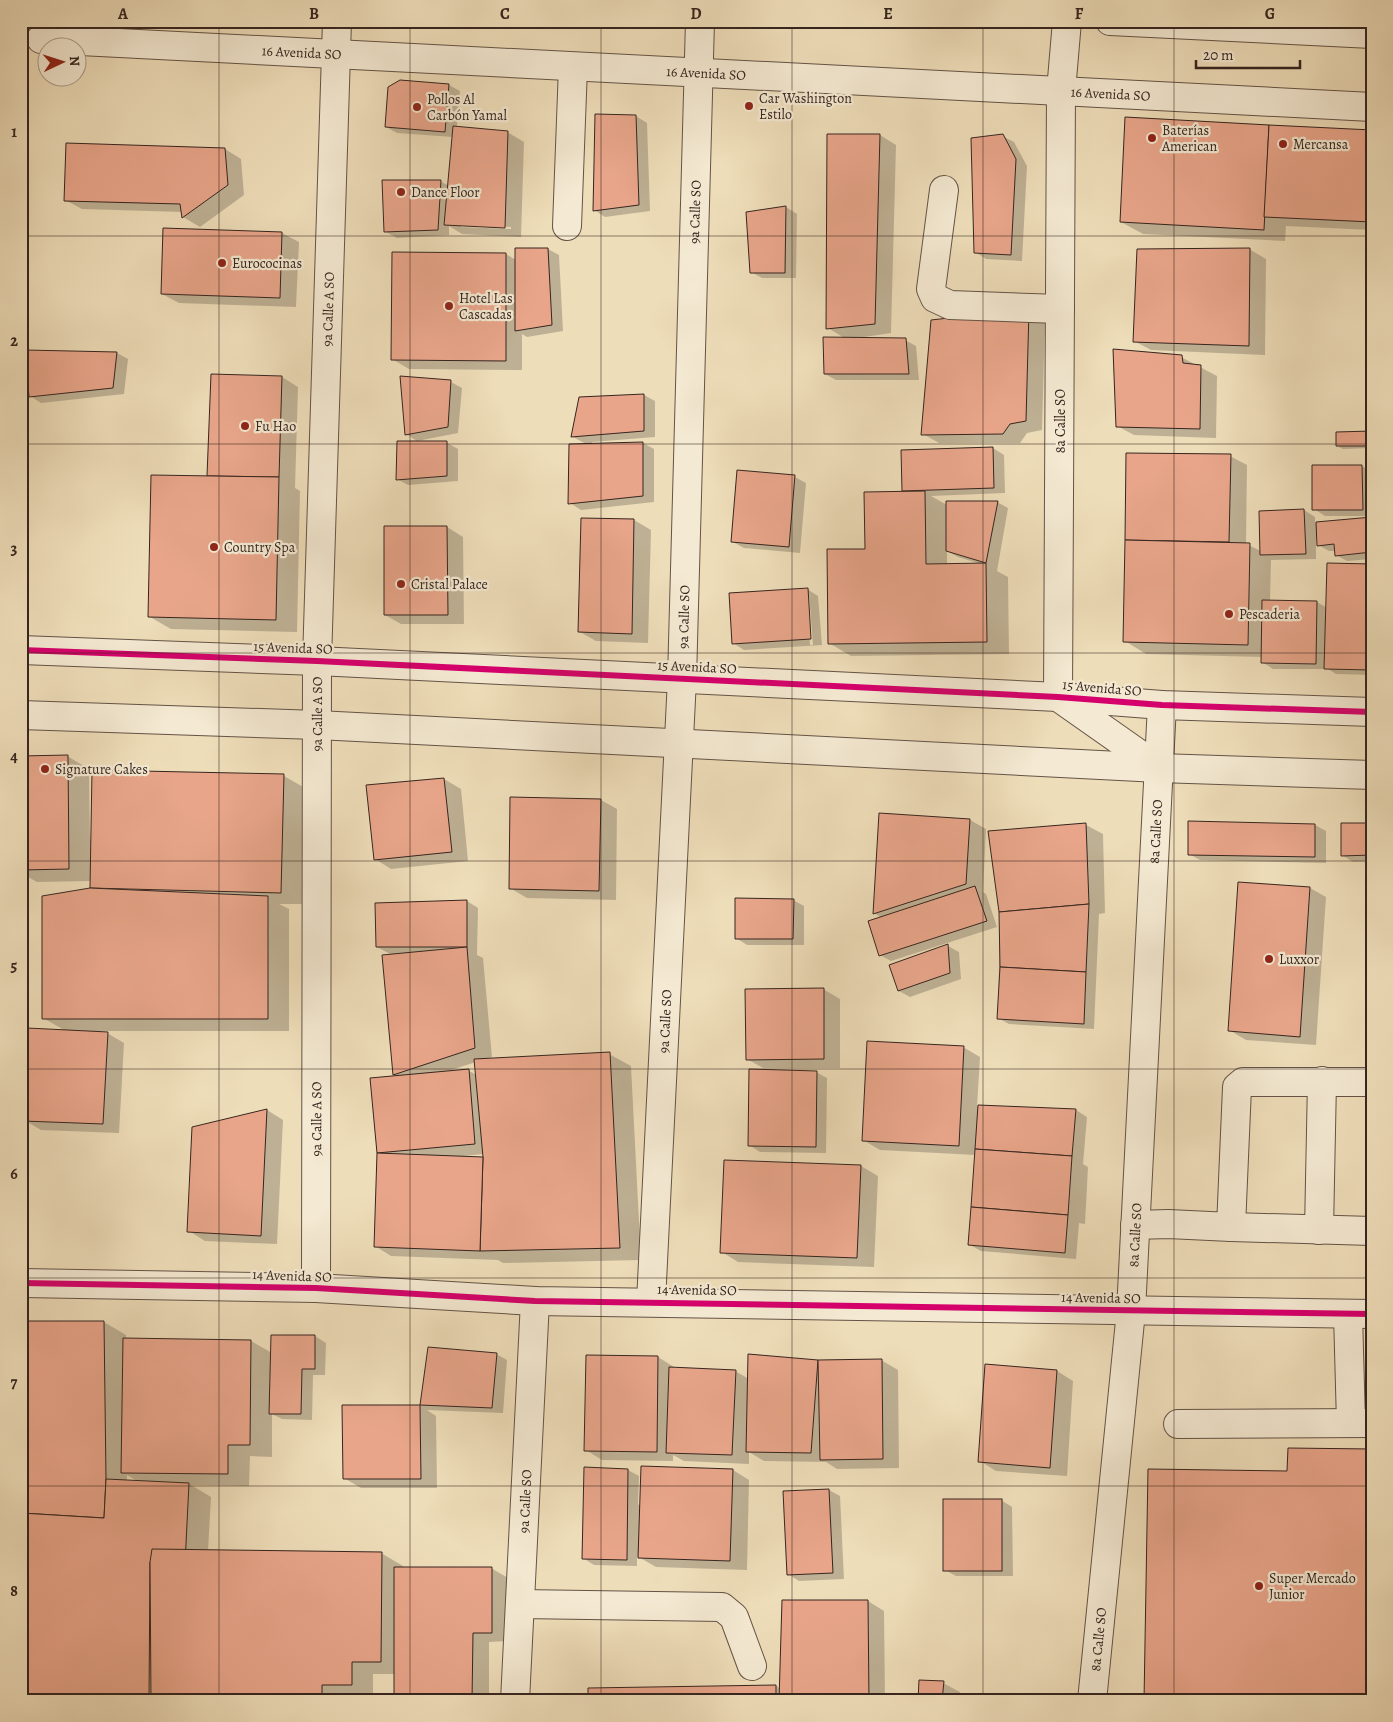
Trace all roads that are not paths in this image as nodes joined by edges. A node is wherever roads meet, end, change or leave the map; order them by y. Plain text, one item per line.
1 (337, 21) edge
2 (700, 21) edge
3 (1067, 21) edge
4 (1110, 21) edge
5 (1372, 34) edge
6 (37, 38) edge
7 (336, 55) junction
8 (573, 67) junction
9 (699, 73) junction
10 (1061, 91) junction
11 (1372, 107) edge
12 (944, 190) dead end
13 (567, 226) dead end
14 (1060, 309) junction
15 (21, 650) edge
16 (317, 661) junction
17 (682, 679) junction
18 (1058, 697) junction
19 (1162, 705) junction
20 (1372, 712) edge
21 (21, 715) edge
22 (317, 725) junction
23 (678, 742) junction
24 (1159, 768) junction
25 (1372, 775) edge
26 (1322, 1081) junction
27 (1372, 1082) edge
28 (1135, 1225) junction
29 (1231, 1227) junction
30 (1319, 1230) junction
31 (1372, 1231) edge
32 (21, 1283) edge
33 (316, 1288) junction
34 (535, 1301) junction
35 (651, 1302) junction
36 (1132, 1311) junction
37 (1360, 1314) edge
38 (1361, 1423) edge
39 (1178, 1424) dead end
40 (520, 1604) junction
41 (752, 1666) dead end
42 (515, 1701) edge
43 (1092, 1701) edge

1 - 7 street, 9a Calle A SO
2 - 9 street, 9a Calle SO
3 - 10 street, 8a Calle SO
4 - 5 street
6 - 7 street, 16 Avenida SO
7 - 8 street, 16 Avenida SO
7 - 16 street, 9a Calle A SO
8 - 9 street, 16 Avenida SO
8 - 13 street
9 - 10 street, 16 Avenida SO
9 - 17 street, 9a Calle SO
10 - 11 street, 16 Avenida SO
10 - 14 street, 8a Calle SO
12 - 14 street
14 - 18 street, 8a Calle SO
15 - 16 street, 15 Avenida SO
16 - 17 street, 15 Avenida SO
16 - 22 street, 9a Calle A SO
17 - 18 street, 15 Avenida SO
17 - 23 street, 9a Calle SO
18 - 19 street, 15 Avenida SO
18 - 24 street
19 - 20 street, 15 Avenida SO
19 - 24 street, 8a Calle SO
21 - 22 street
22 - 23 street
22 - 33 street, 9a Calle A SO
23 - 24 street
23 - 35 street, 9a Calle SO
24 - 25 street
24 - 28 street, 8a Calle SO
26 - 27 street
26 - 29 street
26 - 30 street
28 - 29 street
28 - 36 street, 8a Calle SO
29 - 30 street
30 - 31 street
32 - 33 street, 14 Avenida SO
33 - 34 street, 14 Avenida SO
34 - 35 street, 14 Avenida SO
34 - 40 street, 9a Calle SO
35 - 36 street, 14 Avenida SO
36 - 37 street, 14 Avenida SO
36 - 43 street, 8a Calle SO
37 - 38 street
38 - 39 street
40 - 41 street
40 - 42 street, 9a Calle SO

